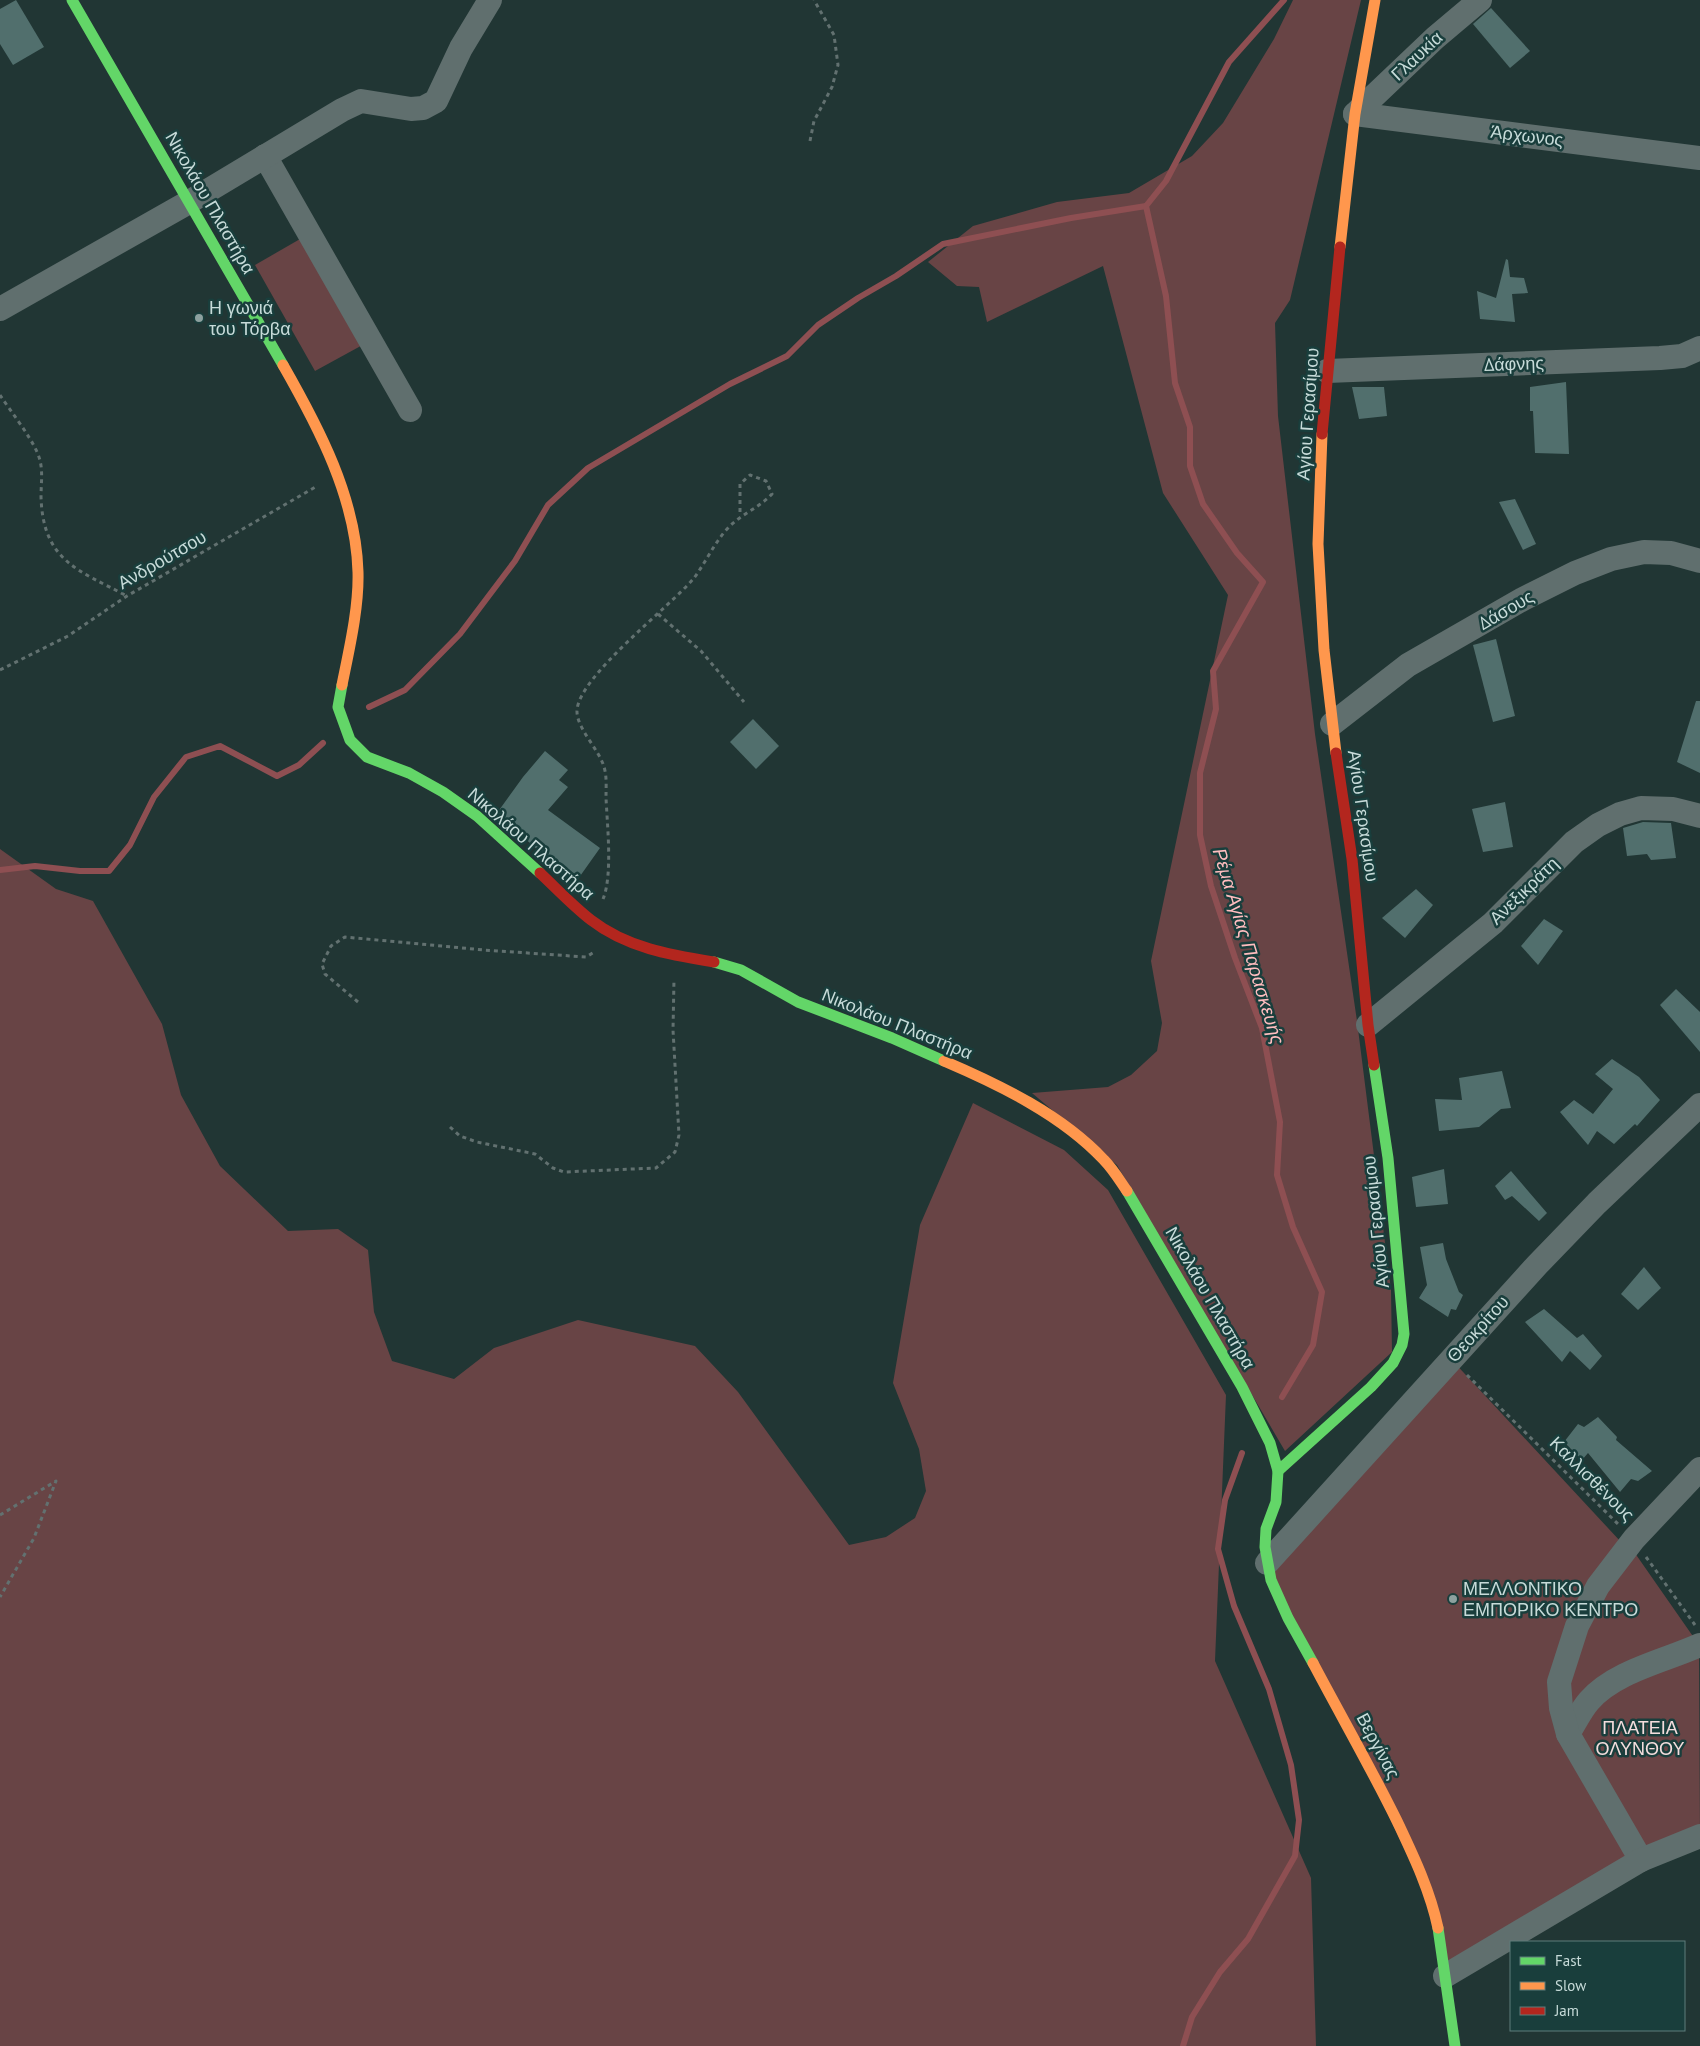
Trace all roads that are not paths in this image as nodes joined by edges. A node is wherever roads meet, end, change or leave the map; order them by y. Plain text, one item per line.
1 (72, 0) edge
2 (490, 0) edge
3 (1374, 0) edge
4 (1480, 0) edge
5 (1355, 114) junction
6 (265, 156) junction
7 (1700, 158) edge
8 (189, 202) junction
9 (0, 309) edge
10 (1700, 348) edge
11 (1327, 371) junction
12 (410, 410) dead end
13 (1700, 561) edge
14 (1332, 724) junction
15 (1700, 816) edge
16 (1368, 1025) junction
17 (1700, 1105) edge
18 (1700, 1469) edge
19 (1278, 1471) junction
20 (1268, 1563) junction
21 (1700, 1645) edge
22 (1568, 1734) junction
23 (1700, 1836) edge
24 (1642, 1860) junction
25 (1445, 1976) junction
26 (1455, 2046) edge

1 - 8 street, Νικολάου Πλαστήρα
2 - 6 street
3 - 5 street, Αγίου Γερασίμου
4 - 5 street, Γλαυκία
5 - 7 street, Άρχωνος
5 - 11 street, Αγίου Γερασίμου
6 - 8 street
6 - 12 street
8 - 9 street
8 - 19 street, Νικολάου Πλαστήρα
10 - 11 street, Δάφνης
11 - 14 street, Αγίου Γερασίμου
13 - 14 street, Δάσους
14 - 16 street, Αγίου Γερασίμου
15 - 16 street, Ανεξικράτη
16 - 19 street, Αγίου Γερασίμου
17 - 20 street, Θεοκρίτου
18 - 22 street
19 - 20 street, Βεργίνας
20 - 25 street, Βεργίνας
21 - 22 street
22 - 24 street
23 - 24 street
24 - 25 street
25 - 26 street, Βεργίνας

